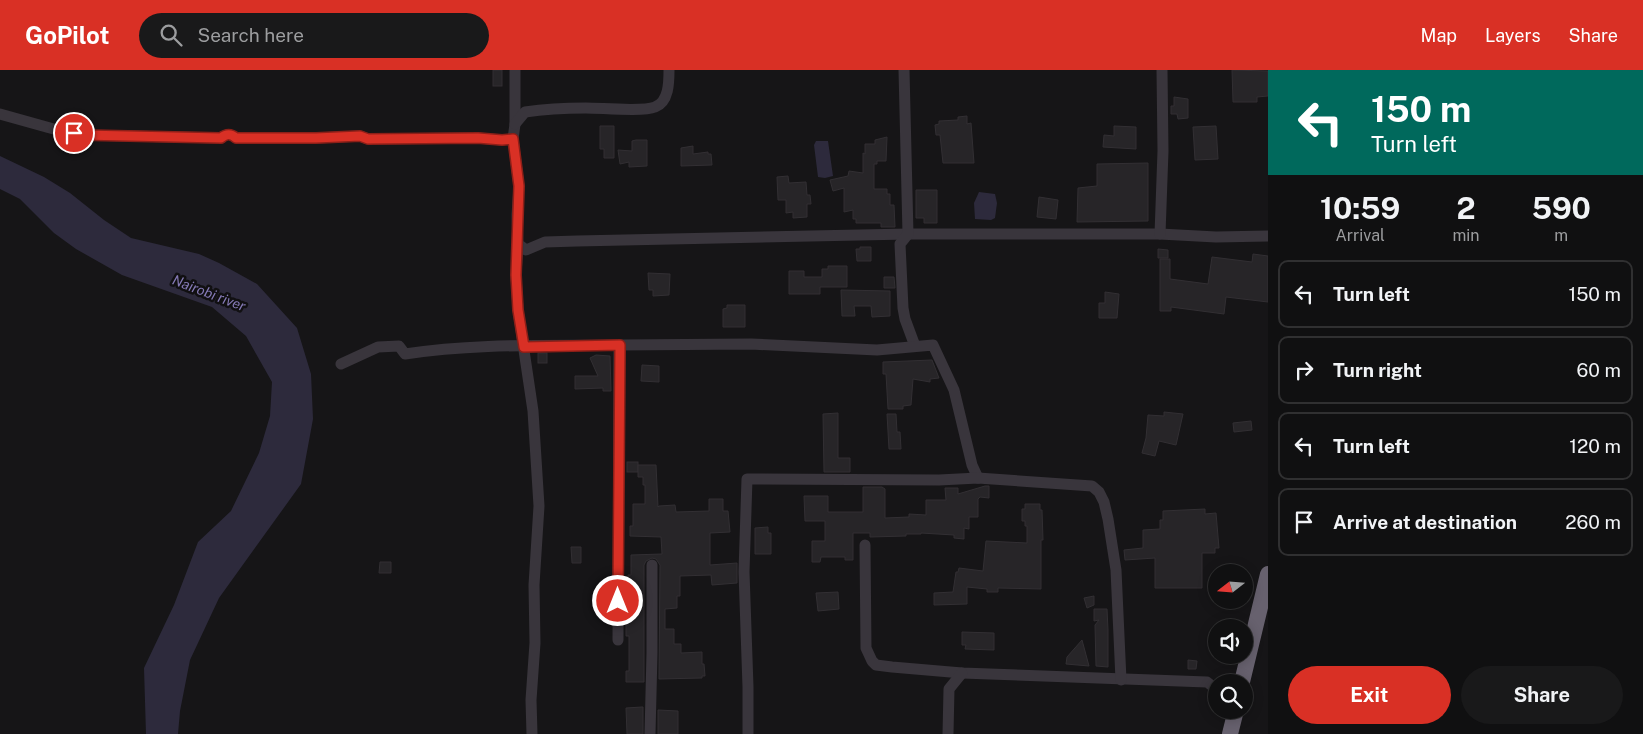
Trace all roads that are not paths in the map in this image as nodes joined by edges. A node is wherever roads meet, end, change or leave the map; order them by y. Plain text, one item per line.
1 (515, 70) edge
2 (669, 70) edge
3 (904, 70) edge
4 (1162, 70) edge
5 (0, 114) edge
6 (515, 124) junction
7 (513, 139) junction
8 (908, 234) junction
9 (1160, 234) junction
10 (1268, 236) edge
11 (518, 244) junction
12 (620, 345) junction
13 (915, 346) junction
14 (524, 347) junction
15 (341, 364) dead end
16 (978, 478) junction
17 (865, 545) dead end
18 (652, 565) dead end
19 (1268, 574) edge
20 (618, 640) dead end
21 (962, 673) junction
22 (1244, 674) edge
23 (1121, 680) junction
24 (1208, 683) edge
25 (532, 734) edge
26 (650, 734) edge
27 (748, 734) edge
28 (948, 734) edge

1 - 6 street
2 - 6 street
3 - 8 street
4 - 9 street
5 - 7 street
6 - 7 street
7 - 11 street
8 - 9 street
8 - 11 street
8 - 13 street
9 - 10 street
11 - 14 street
12 - 13 street
12 - 14 street
12 - 20 street
13 - 16 street
14 - 15 street
14 - 25 street
16 - 23 street
16 - 27 street
17 - 21 street
18 - 26 street
19 - 22 highway
21 - 23 street
21 - 28 street
23 - 24 street

